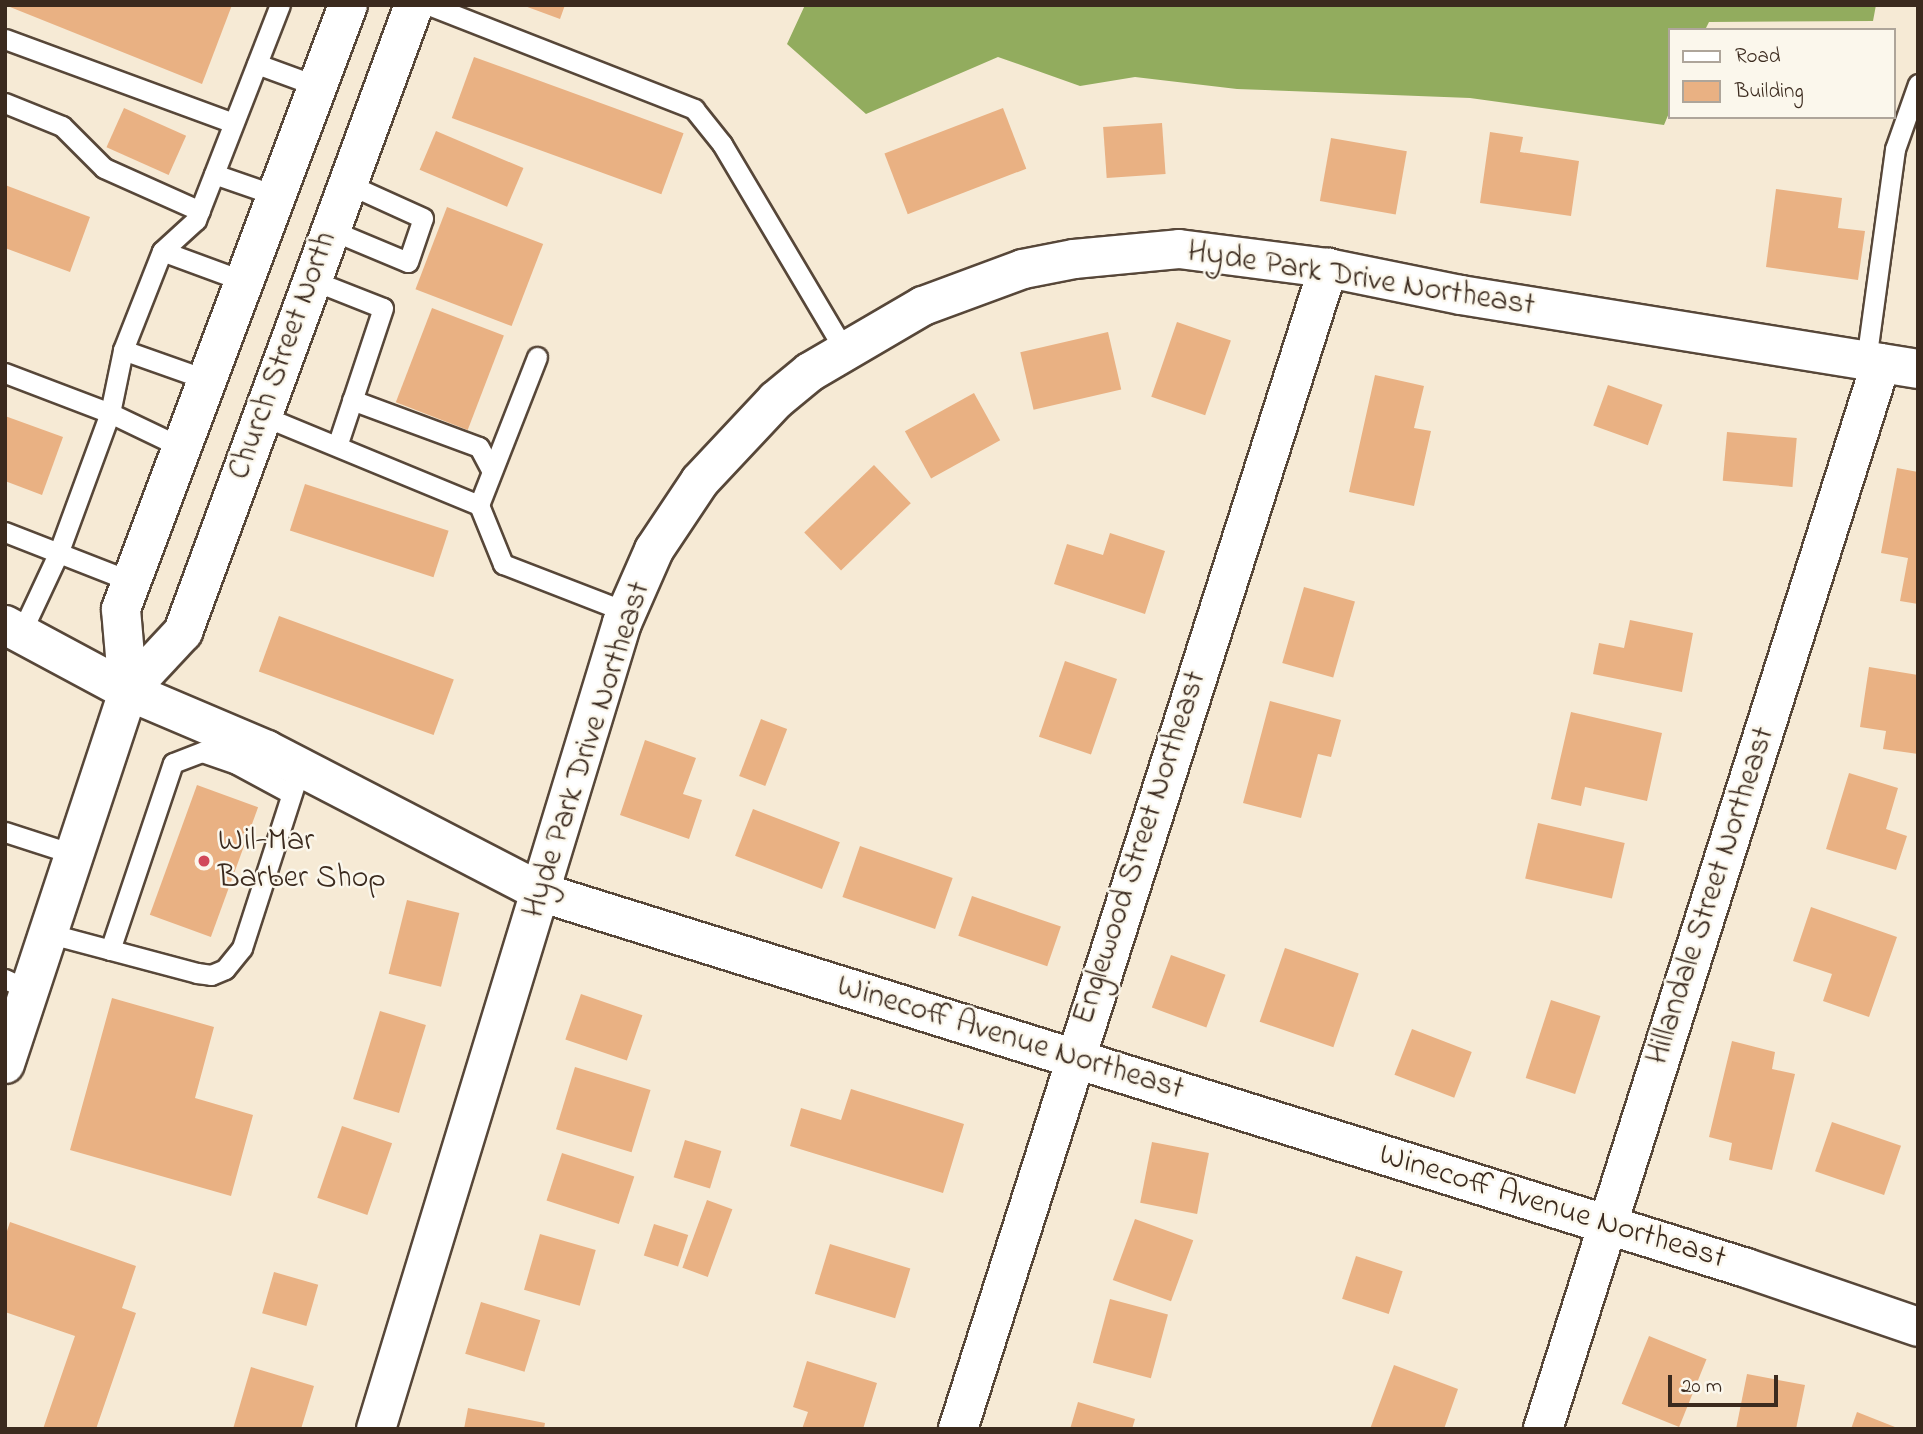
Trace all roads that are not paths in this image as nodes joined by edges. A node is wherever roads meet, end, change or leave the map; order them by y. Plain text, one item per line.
1 (280, 5) edge
2 (348, 5) edge
3 (414, 5) edge
4 (429, 5) edge
5 (5, 39) edge
6 (257, 64) junction
7 (1918, 85) edge
8 (317, 86) junction
9 (5, 103) edge
10 (233, 123) junction
11 (214, 174) junction
12 (348, 184) junction
13 (275, 195) junction
14 (200, 211) junction
15 (331, 230) junction
16 (162, 251) junction
17 (1328, 268) junction
18 (242, 280) junction
19 (312, 280) junction
20 (122, 350) junction
21 (845, 351) junction
22 (537, 357) dead end
23 (1888, 365) edge
24 (5, 373) edge
25 (205, 379) junction
26 (352, 400) junction
27 (110, 412) junction
28 (263, 416) junction
29 (337, 446) junction
30 (181, 447) junction
31 (491, 468) junction
32 (479, 505) junction
33 (5, 531) edge
34 (58, 554) junction
35 (131, 581) junction
36 (628, 612) junction
37 (13, 629) edge
38 (128, 691) junction
39 (242, 753) junction
40 (295, 780) junction
41 (5, 832) edge
42 (73, 854) junction
43 (543, 893) junction
44 (47, 933) junction
45 (110, 950) junction
46 (17, 985) edge
47 (1073, 1059) junction
48 (5, 1064) edge
49 (1607, 1227) junction
50 (1918, 1327) edge
51 (376, 1429) edge
52 (958, 1429) edge
53 (1544, 1429) edge

1 - 6 lane
2 - 8 street, Church Street North
3 - 12 street, Church Street North
4 - 21 lane
5 - 10 lane
6 - 8 lane
6 - 10 lane
7 - 23 lane
8 - 13 street, Church Street North
9 - 14 lane
10 - 11 lane
11 - 13 lane
11 - 14 lane
12 - 15 street, Church Street North
12 - 15 lane
13 - 18 street, Church Street North
14 - 16 lane
15 - 19 street, Church Street North
16 - 18 lane
16 - 20 lane
17 - 21 street, Hyde Park Drive Northeast
17 - 23 street, Hyde Park Drive Northeast
17 - 47 street, Englewood Street Northeast
18 - 25 street, Church Street North
19 - 26 lane
19 - 28 street, Church Street North
20 - 25 lane
20 - 27 lane
21 - 36 street, Hyde Park Drive Northeast
22 - 31 lane
23 - 49 street, Hillandale Street Northeast
24 - 27 lane
25 - 30 street, Church Street North
26 - 29 lane
26 - 31 lane
27 - 30 lane
27 - 34 lane
28 - 29 lane
28 - 38 street, Church Street North
29 - 32 lane
30 - 35 street, Church Street North
31 - 32 lane
32 - 36 lane
33 - 34 lane
34 - 35 lane
34 - 37 lane
35 - 38 street, Church Street North
36 - 43 street, Hyde Park Drive Northeast
37 - 38 street, Winecoff Avenue Northeast
38 - 39 street, Winecoff Avenue Northeast
38 - 42 street, Church Street North
39 - 40 street, Winecoff Avenue Northeast
39 - 45 lane
40 - 43 street, Winecoff Avenue Northeast
40 - 45 lane
41 - 42 lane
42 - 44 street, Church Street North
43 - 47 street, Winecoff Avenue Northeast
43 - 51 street, Hyde Park Drive Northeast
44 - 45 lane
44 - 46 street, Church Street North
46 - 48 street, Church Street North
47 - 49 street, Winecoff Avenue Northeast
47 - 52 street, Englewood Street Northeast
49 - 50 street, Winecoff Avenue Northeast
49 - 53 street, Hillandale Street Northeast

